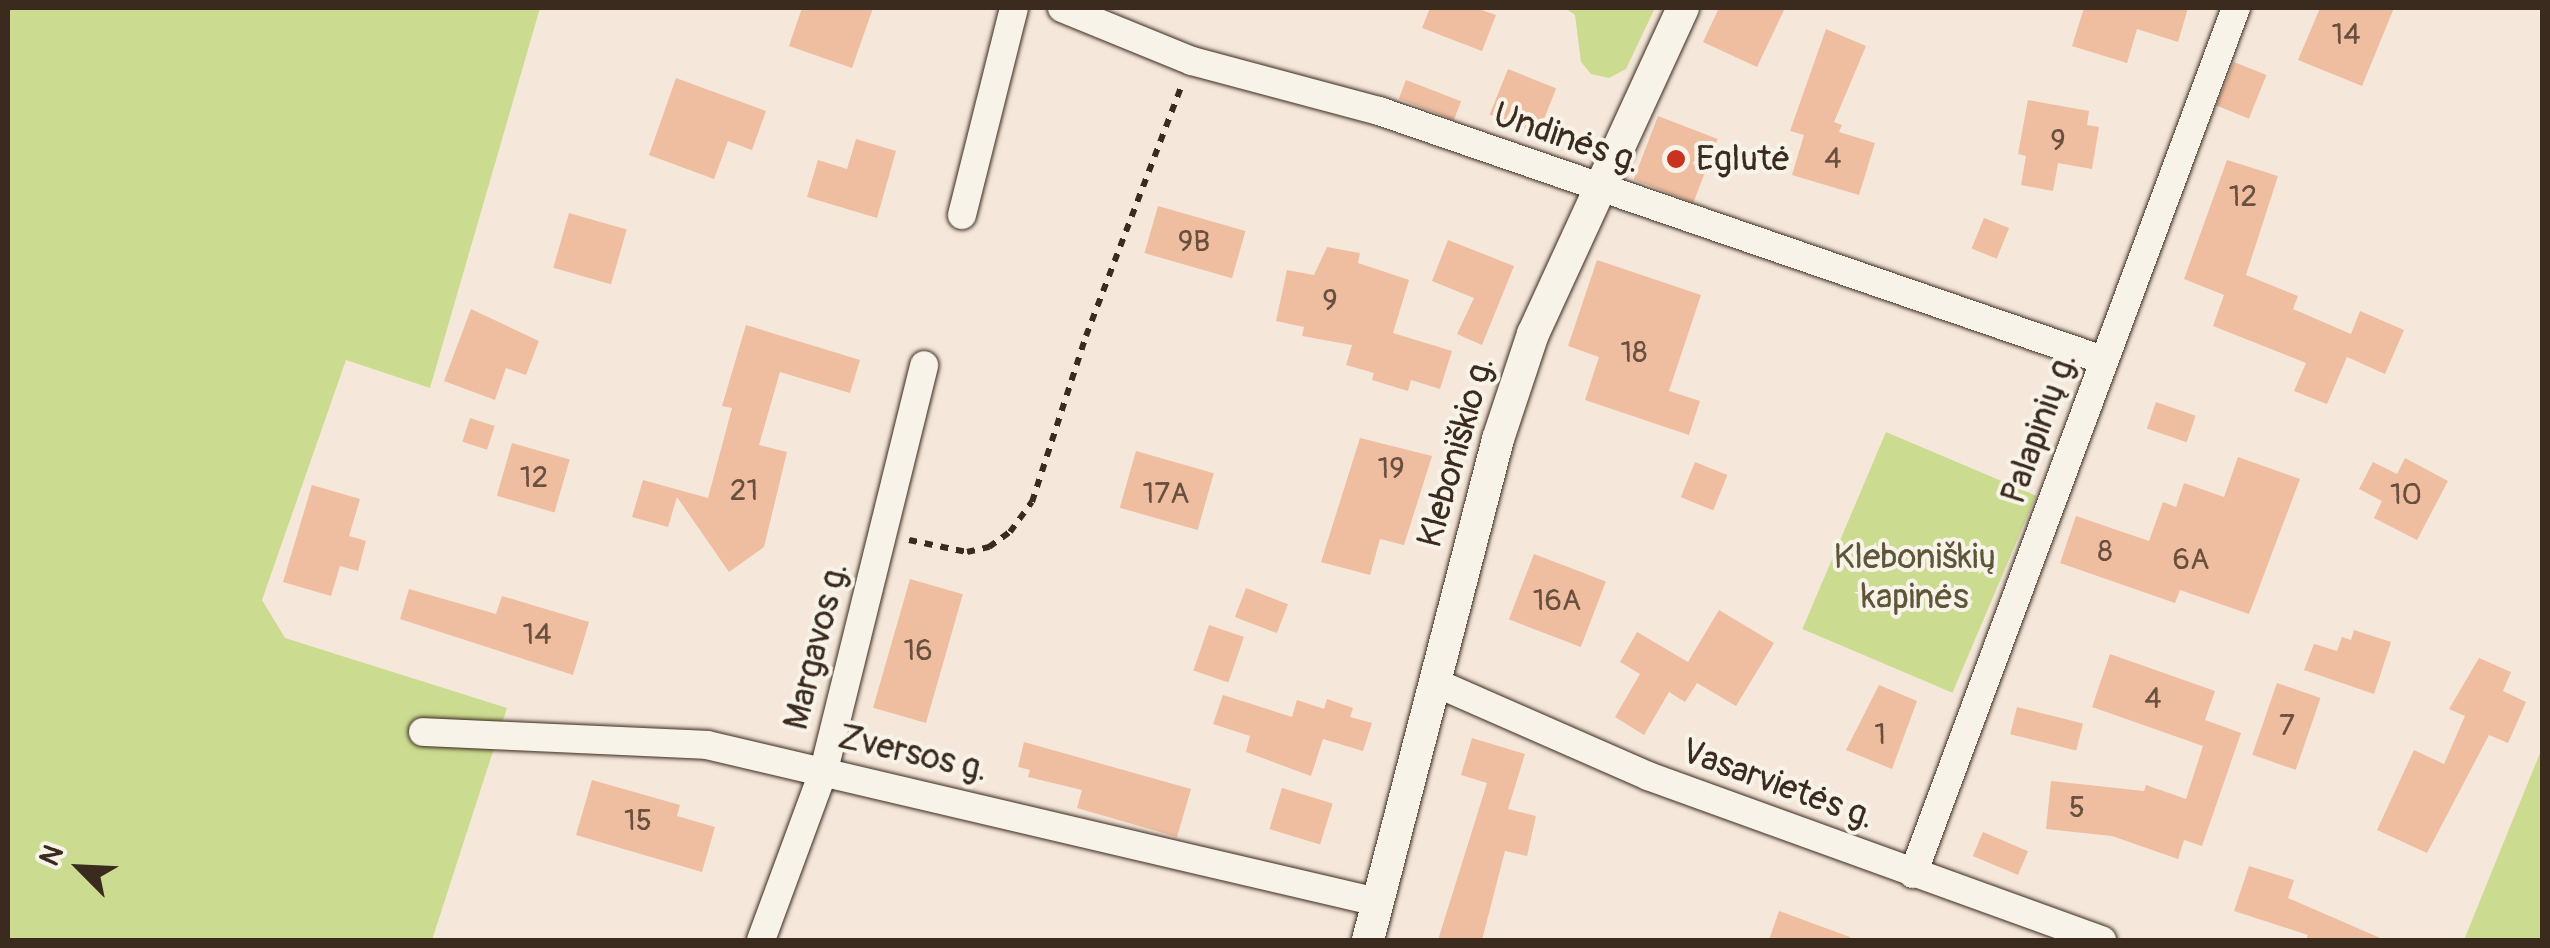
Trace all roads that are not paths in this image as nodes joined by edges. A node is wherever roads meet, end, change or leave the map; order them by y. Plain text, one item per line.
1 (1014, 8) edge
2 (1062, 8) edge
3 (1683, 8) edge
4 (2236, 8) edge
5 (1596, 188) junction
6 (962, 215) dead end
7 (2103, 360) junction
8 (924, 364) dead end
9 (1434, 682) junction
10 (424, 732) dead end
11 (824, 770) junction
12 (1912, 874) junction
13 (1377, 902) junction
14 (761, 940) edge
15 (1368, 940) edge
16 (2102, 940) edge

1 - 6 street
2 - 5 street, Undinės g.
3 - 5 street, Kleboniškio g.
4 - 7 street, Palapinių g.
5 - 7 street, Undinės g.
5 - 9 street, Kleboniškio g.
7 - 12 street, Palapinių g.
8 - 11 street, Margavos g.
9 - 12 street, Vasarvietės g.
9 - 13 street, Kleboniškio g.
10 - 11 street, Zversos g.
11 - 13 street, Zversos g.
11 - 14 street, Margavos g.
12 - 16 street, Vasarvietės g.
13 - 15 street, Kleboniškio g.

